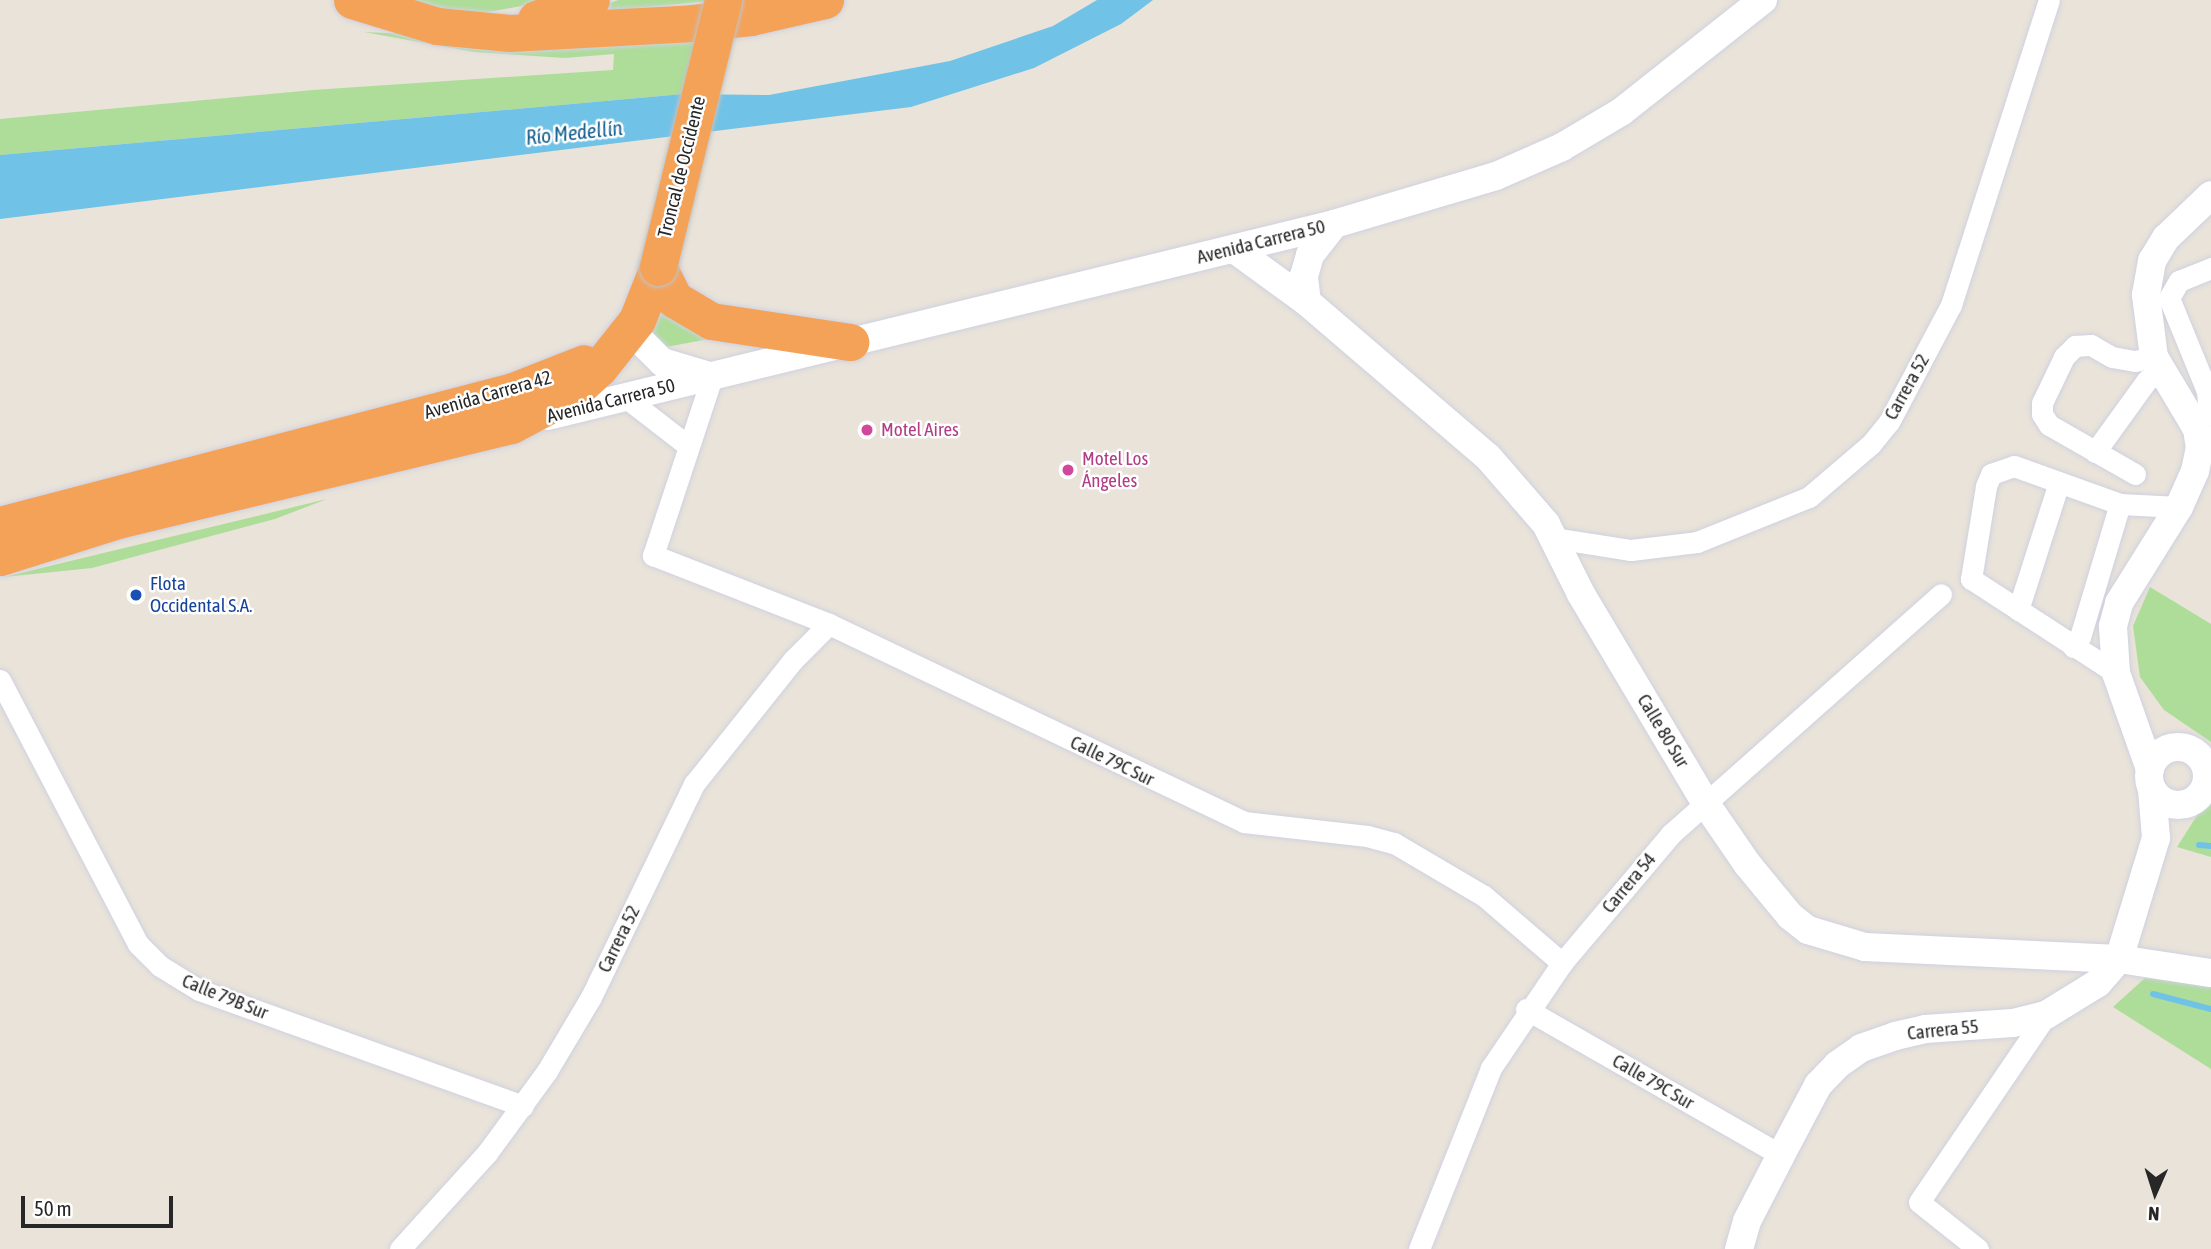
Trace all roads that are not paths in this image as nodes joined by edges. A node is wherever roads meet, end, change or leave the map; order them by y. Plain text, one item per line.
1 (352, 0) edge
2 (591, 0) edge
3 (723, 0) edge
4 (825, 0) edge
5 (1763, 0) edge
6 (2049, 0) edge
7 (438, 26) junction
8 (2211, 195) edge
9 (1334, 224) junction
10 (1234, 249) junction
11 (658, 267) junction
12 (2211, 268) edge
13 (1307, 302) junction
14 (631, 331) junction
15 (850, 342) junction
16 (2158, 364) junction
17 (712, 376) junction
18 (625, 397) junction
19 (511, 425) junction
20 (2197, 429) junction
21 (687, 445) junction
22 (2095, 452) junction
23 (2134, 474) dead end
24 (2059, 482) junction
25 (2120, 504) junction
26 (2179, 506) junction
27 (0, 525) edge
28 (1554, 538) junction
29 (0, 557) edge
30 (1941, 594) dead end
31 (2018, 610) junction
32 (829, 624) junction
33 (2073, 646) junction
34 (2116, 673) junction
35 (0, 680) edge
36 (2132, 710) junction
37 (2182, 747) junction
38 (2209, 772) edge
39 (2151, 779) junction
40 (2192, 801) junction
41 (1706, 804) junction
42 (2156, 838) junction
43 (2119, 959) junction
44 (1562, 963) junction
45 (2211, 973) edge
46 (1526, 1009) junction
47 (2046, 1015) junction
48 (523, 1106) junction
49 (1781, 1155) junction
50 (400, 1249) edge
51 (1419, 1249) edge
52 (1740, 1249) edge
53 (1978, 1249) edge

1 - 7 highway
2 - 7 highway
3 - 11 highway, Troncal de Occidente, bridge
4 - 7 highway
5 - 9 street, Avenida Carrera 50
6 - 28 street, Carrera 52
8 - 16 street
9 - 10 street, Avenida Carrera 50
9 - 13 street
10 - 13 street, Calle 80 Sur
10 - 15 street, Avenida Carrera 50
11 - 14 highway, Troncal de Occidente
11 - 15 highway
12 - 20 street
13 - 28 street, Calle 80 Sur
14 - 17 street, Avenida Carrera 50
14 - 19 highway, Avenida Carrera 42
14 - 27 highway, Avenida Carrera 42
15 - 17 street, Avenida Carrera 50
16 - 20 street
16 - 22 street
16 - 22 street
17 - 18 street, Avenida Carrera 50
17 - 21 street
18 - 19 street, Avenida Carrera 50
18 - 21 street
19 - 29 highway, Avenida Carrera 42
20 - 26 street, Carrera 55
21 - 32 street, Calle 79C Sur
22 - 23 street
24 - 25 street
24 - 31 street
24 - 31 street
25 - 26 street
25 - 33 street
26 - 34 street, Carrera 55
28 - 41 street, Calle 80 Sur
30 - 41 street, Carrera 54
31 - 33 street
32 - 44 street, Calle 79C Sur
32 - 48 street, Carrera 52
33 - 34 street
34 - 36 street, Carrera 55
35 - 48 street, Calle 79B Sur
36 - 37 street
36 - 39 street, Carrera 55
37 - 38 street
37 - 39 street
38 - 40 street
39 - 40 street
39 - 42 street, Carrera 55
40 - 42 street, Carrera 55
41 - 43 street, Calle 80 Sur
41 - 44 street, Carrera 54
42 - 43 street, Carrera 55
43 - 45 street, Calle 80 Sur
43 - 47 street, Carrera 55
44 - 46 street, Carrera 54
46 - 49 street, Calle 79C Sur
46 - 51 street, Carrera 54
47 - 49 street, Carrera 55
47 - 53 street
48 - 50 street, Carrera 52
49 - 52 street, Carrera 55

